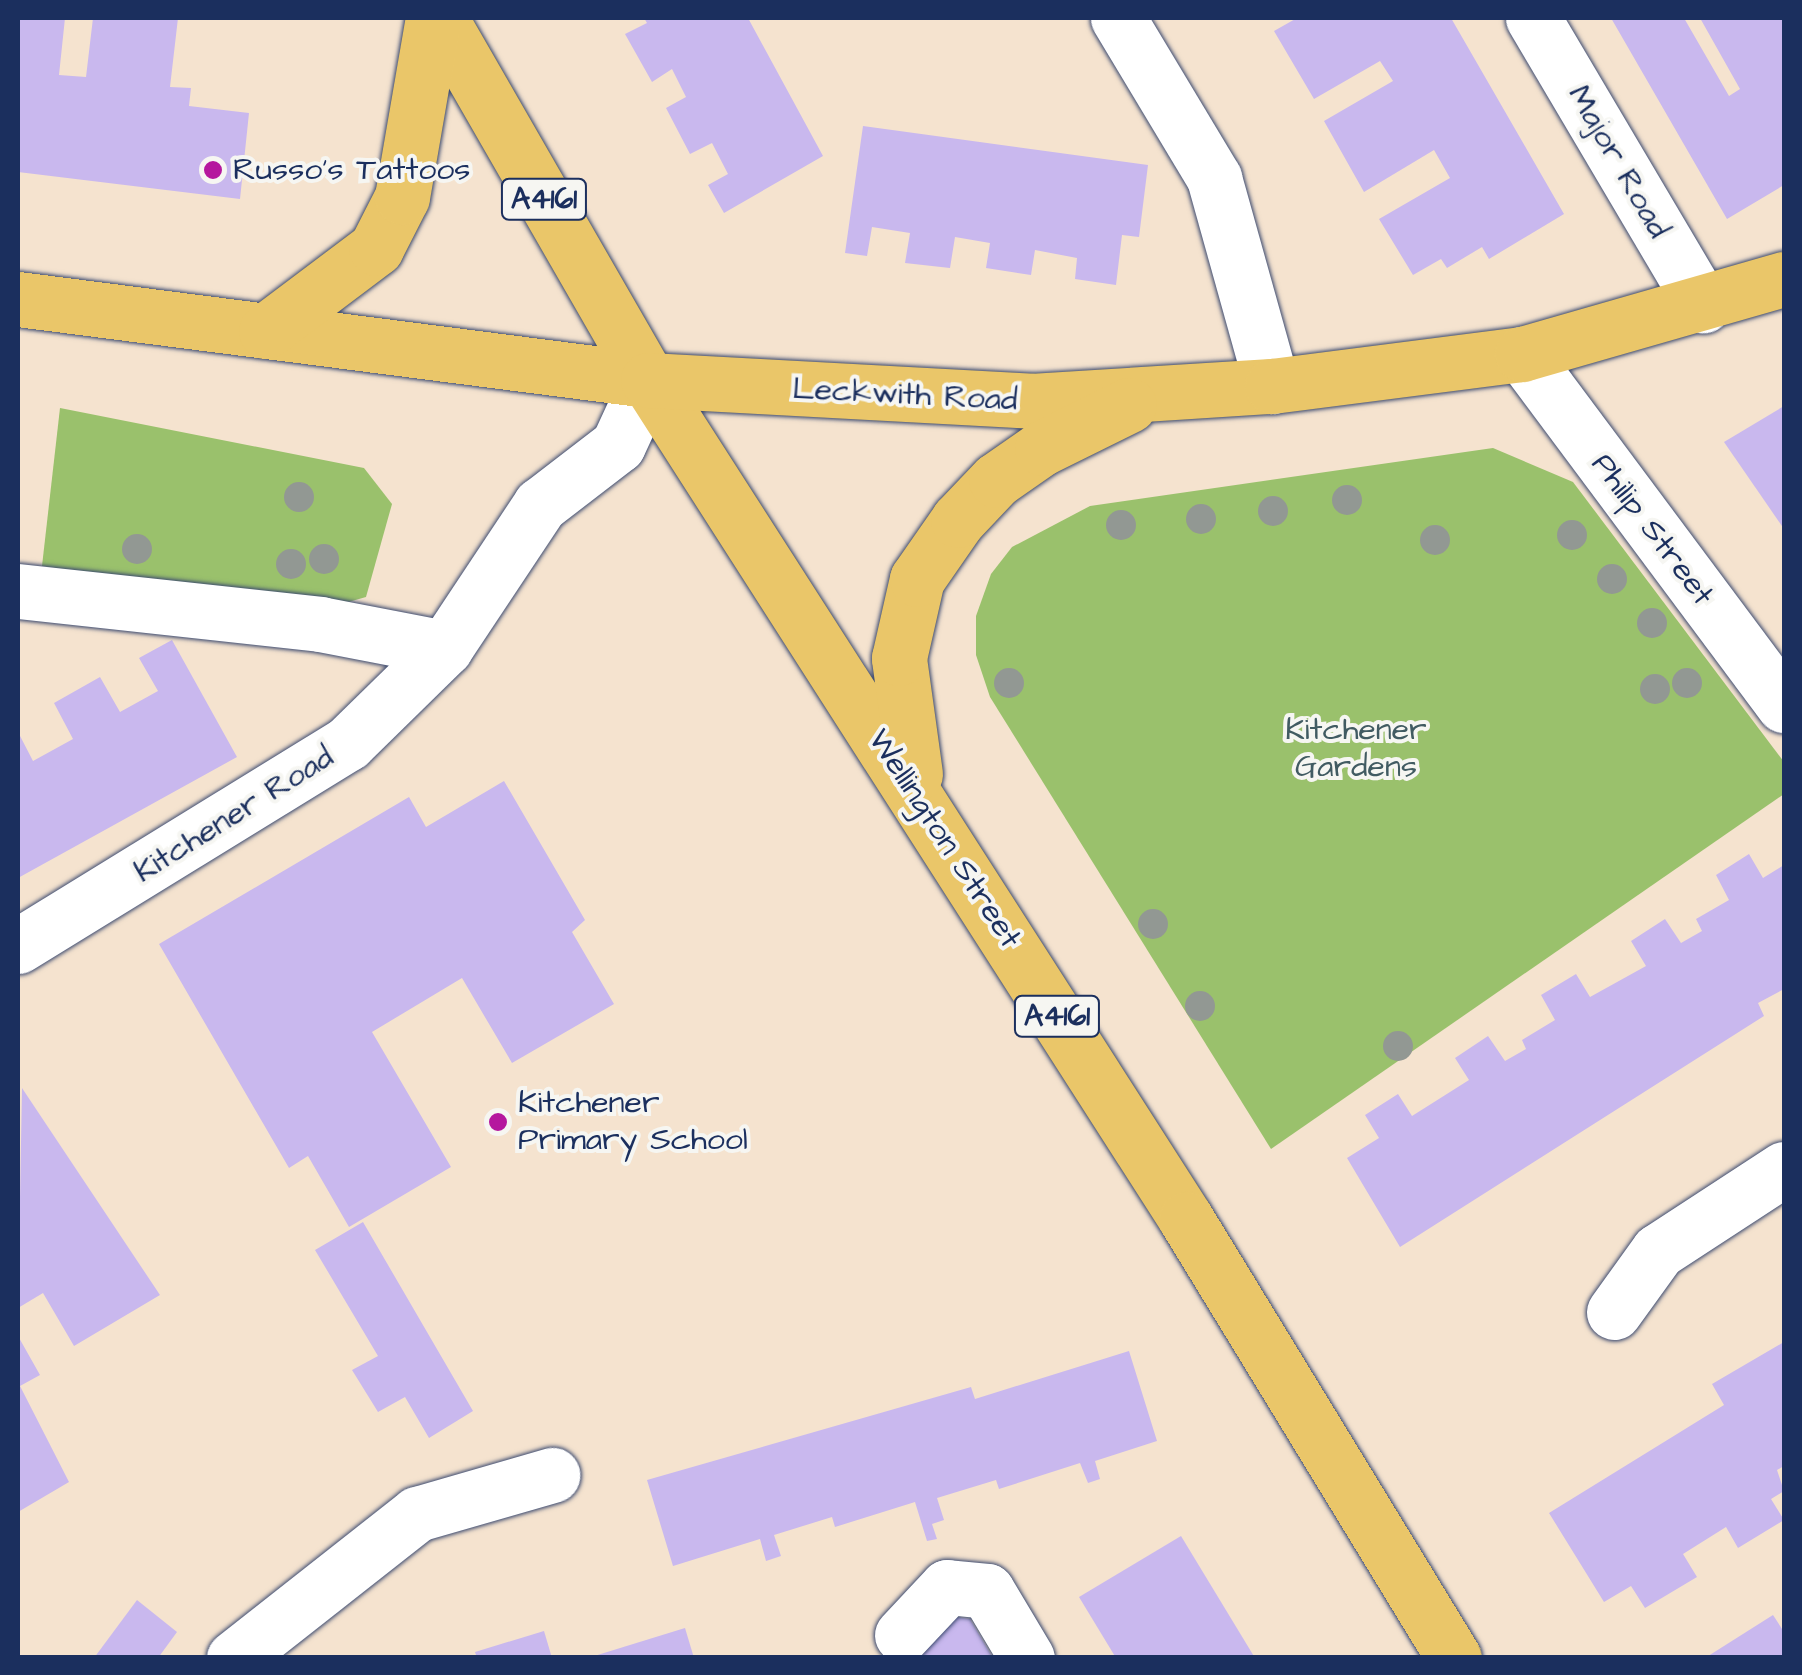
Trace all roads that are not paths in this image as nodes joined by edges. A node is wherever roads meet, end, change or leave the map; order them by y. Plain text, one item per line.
1 (437, 18) edge
2 (1118, 18) edge
3 (1533, 18) edge
4 (1784, 279) edge
5 (18, 299) edge
6 (1703, 306) junction
7 (266, 331) junction
8 (1522, 354) junction
9 (648, 380) junction
10 (1272, 386) junction
11 (1146, 397) junction
12 (18, 590) edge
13 (445, 648) junction
14 (1784, 705) edge
15 (921, 802) junction
16 (18, 946) edge
17 (1784, 1169) edge
18 (1614, 1312) dead end
19 (552, 1476) dead end
20 (902, 1635) dead end
21 (234, 1658) edge
22 (1026, 1658) edge
23 (1454, 1658) edge

1 - 7 main road
1 - 9 main road, A4161
2 - 10 street
3 - 6 street, Major Road
4 - 6 main road, Leckwith Road
5 - 7 main road, Leckwith Road
6 - 8 main road, Leckwith Road
7 - 9 main road, Leckwith Road
8 - 10 main road, Leckwith Road
8 - 14 street, Philip Street
9 - 11 main road, Leckwith Road
9 - 13 street, Kitchener Road
9 - 15 main road, Wellington Street / A4161
10 - 11 main road, Leckwith Road
11 - 15 main road
12 - 13 street
13 - 16 street, Kitchener Road
15 - 23 main road, Wellington Street / A4161
17 - 18 street
19 - 21 street
20 - 22 street

